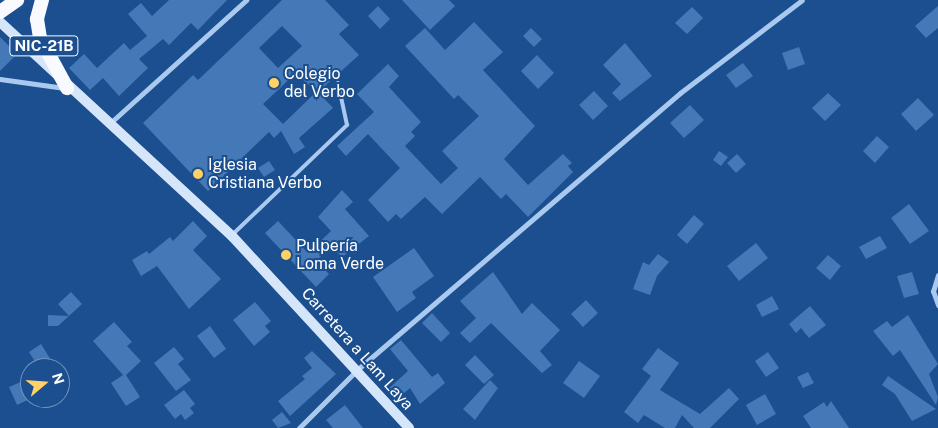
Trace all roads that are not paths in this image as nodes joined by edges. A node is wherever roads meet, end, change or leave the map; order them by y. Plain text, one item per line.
1 (17, 0) edge
2 (42, 0) edge
3 (246, 0) edge
4 (802, 0) edge
5 (0, 12) edge
6 (0, 22) edge
7 (0, 79) edge
8 (338, 83) dead end
9 (67, 88) junction
10 (109, 124) junction
11 (232, 236) junction
12 (938, 275) edge
13 (938, 305) edge
14 (358, 369) junction
15 (299, 428) edge
16 (409, 428) edge

1 - 5 highway, NIC-21B
2 - 9 highway, NIC-21B
3 - 10 street
4 - 14 street
6 - 9 main road, Carretera a Lam Laya / NIC-21B
7 - 9 street
8 - 11 lane
9 - 10 main road, Carretera a Lam Laya / NIC-21B
10 - 11 main road, Carretera a Lam Laya / NIC-21B
11 - 14 main road, Carretera a Lam Laya / NIC-21B
12 - 13 street
14 - 15 street
14 - 16 main road, Carretera a Lam Laya / NIC-21B

